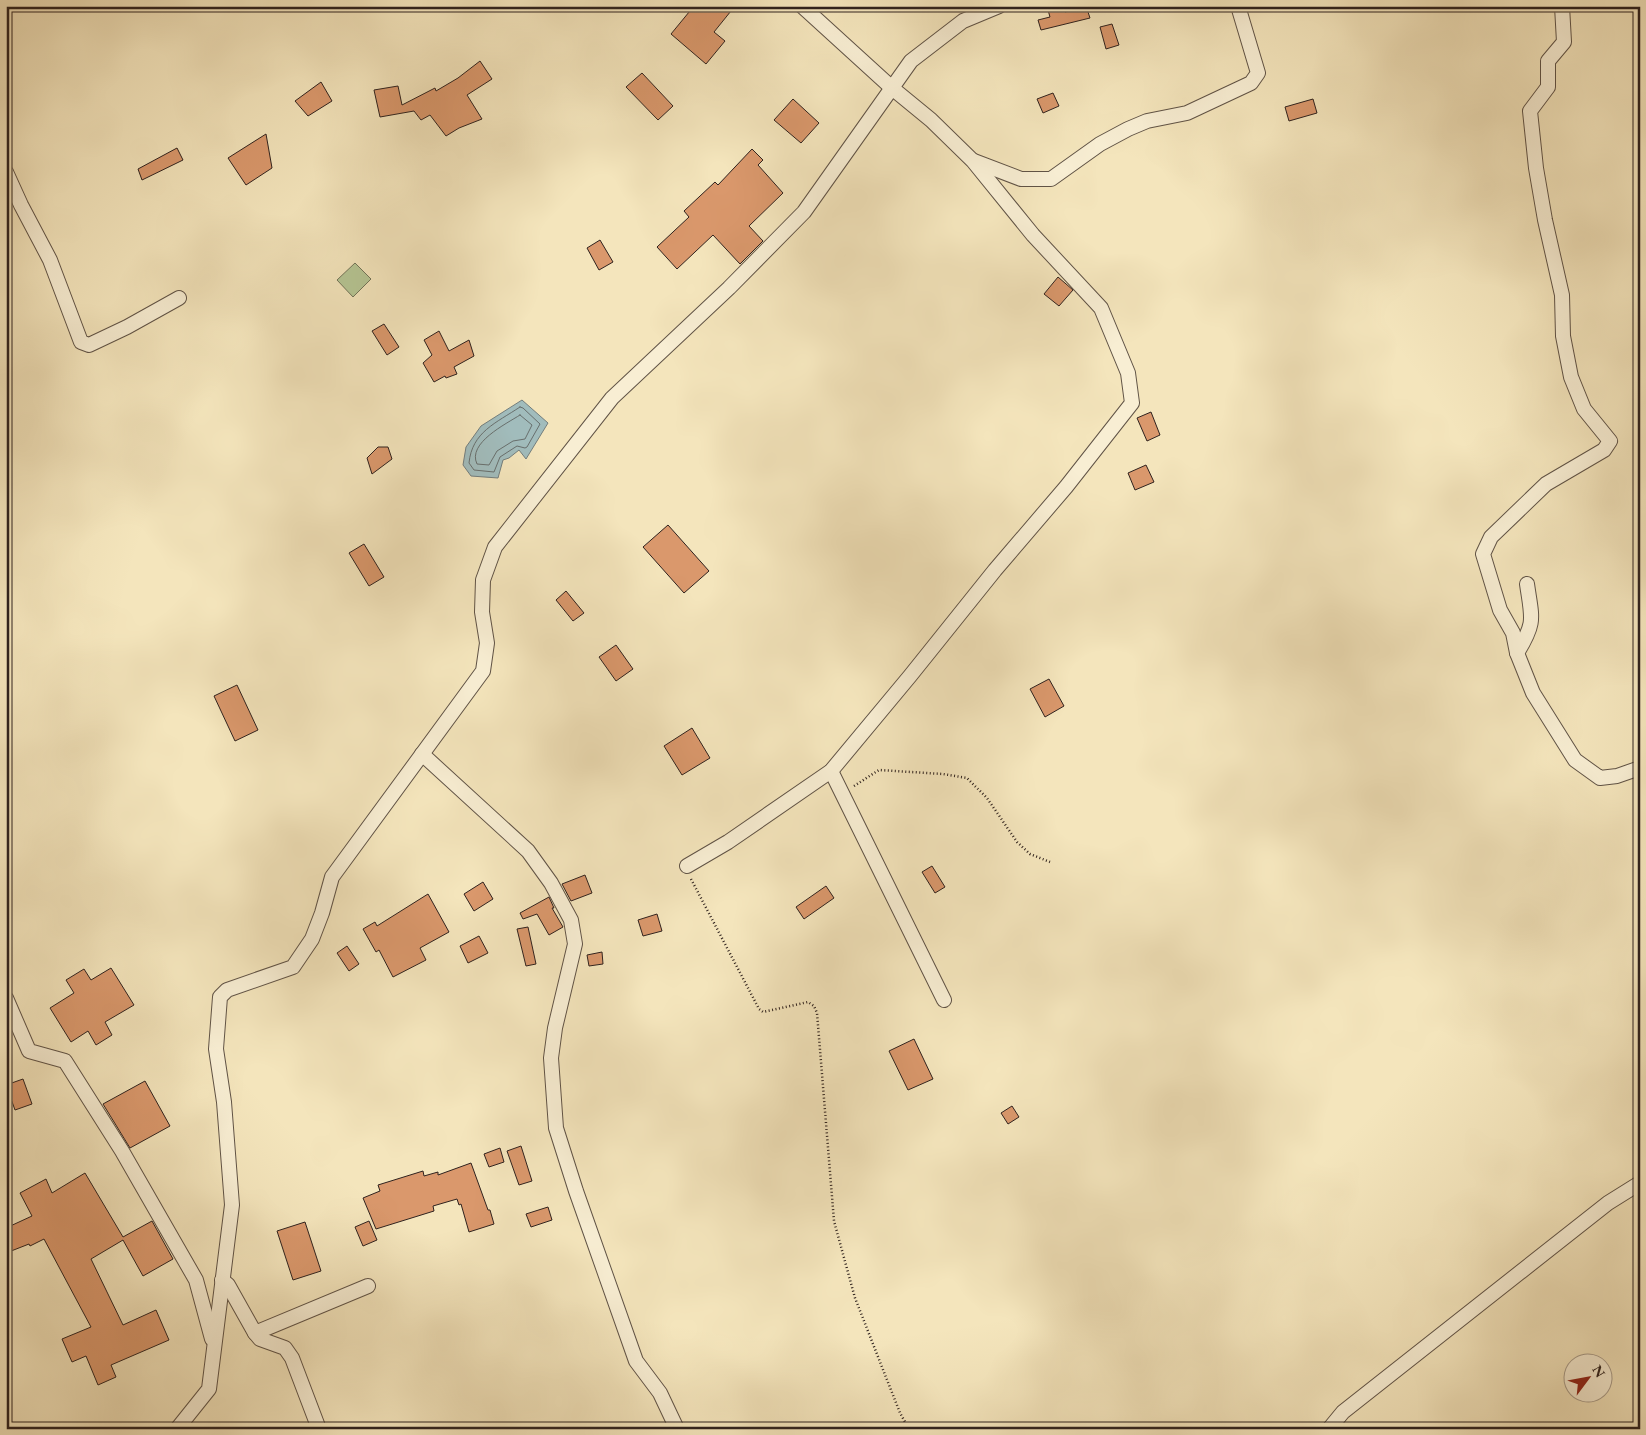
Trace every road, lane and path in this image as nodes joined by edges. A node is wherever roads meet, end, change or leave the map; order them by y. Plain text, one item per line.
1 (802, 6) edge
2 (999, 6) edge
3 (1238, 6) edge
4 (1562, 6) edge
5 (892, 88) junction
6 (973, 161) junction
7 (6, 172) edge
8 (179, 298) dead end
9 (1527, 584) dead end
10 (1517, 653) junction
11 (422, 754) junction
12 (1640, 768) edge
13 (830, 771) junction
14 (842, 794) junction
15 (1050, 862) dead end
16 (688, 866) joint
17 (6, 998) edge
18 (944, 1000) dead end
19 (1640, 1183) edge
20 (222, 1280) junction
21 (368, 1286) dead end
22 (255, 1333) junction
23 (214, 1347) junction
24 (176, 1429) edge
25 (319, 1429) edge
26 (677, 1429) edge
27 (909, 1429) edge
28 (1329, 1429) edge

1 - 5 street
2 - 5 street
3 - 6 street
4 - 10 street
5 - 6 street
5 - 11 street
6 - 13 street
7 - 8 street
9 - 10 street
10 - 12 street
11 - 20 street
11 - 26 street
13 - 14 street
13 - 16 street
14 - 15 path
14 - 18 street
16 - 27 path
17 - 23 street
19 - 28 street
20 - 22 street
20 - 23 street
21 - 22 street
22 - 25 street
23 - 24 street

